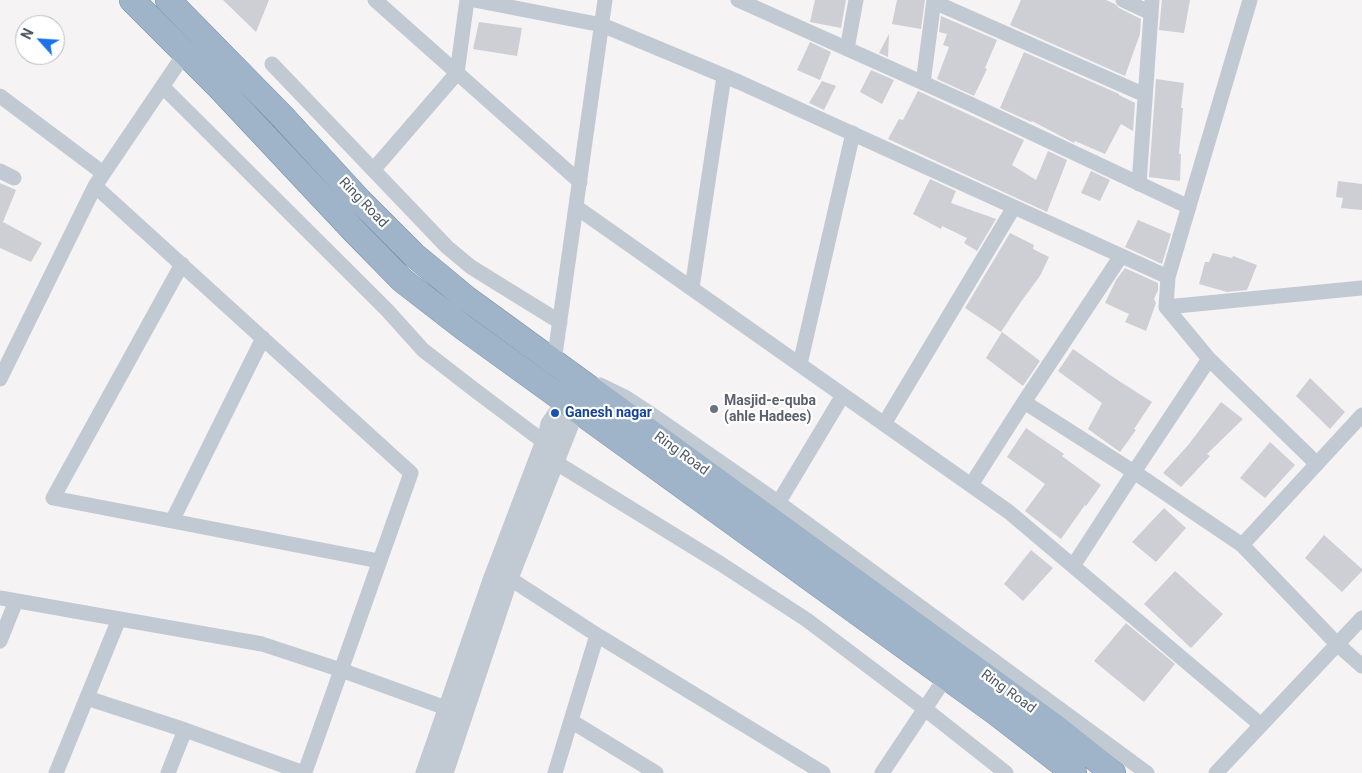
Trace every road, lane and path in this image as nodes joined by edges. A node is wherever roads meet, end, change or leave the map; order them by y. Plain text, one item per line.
1 (132, 0) edge
2 (168, 0) edge
3 (375, 0) edge
4 (467, 0) edge
5 (474, 0) edge
6 (605, 0) edge
7 (738, 0) edge
8 (856, 0) edge
9 (1123, 0) edge
10 (1250, 0) edge
11 (934, 1) edge
12 (1151, 6) edge
13 (602, 25) junction
14 (847, 49) junction
15 (186, 53) junction
16 (272, 64) dead end
17 (457, 73) junction
18 (724, 76) junction
19 (923, 83) junction
20 (163, 86) junction
21 (1145, 95) junction
22 (0, 96) edge
23 (853, 133) junction
24 (374, 169) junction
25 (0, 171) edge
26 (103, 173) junction
27 (14, 178) dead end
28 (580, 182) junction
29 (1139, 184) junction
30 (95, 186) junction
31 (576, 207) junction
32 (1014, 207) junction
33 (1189, 207) junction
34 (1121, 256) junction
35 (182, 264) junction
36 (1168, 278) junction
37 (692, 288) junction
38 (1362, 288) edge
39 (1166, 307) junction
40 (560, 322) junction
41 (263, 338) junction
42 (1209, 359) junction
43 (554, 362) junction
44 (800, 364) junction
45 (0, 379) edge
46 (575, 393) junction
47 (843, 394) junction
48 (1024, 402) junction
49 (1362, 415) edge
50 (884, 424) junction
51 (544, 442) junction
52 (555, 462) junction
53 (1317, 464) junction
54 (1134, 472) junction
55 (971, 485) junction
56 (774, 510) junction
57 (172, 521) junction
58 (1242, 545) junction
59 (379, 561) junction
60 (1074, 566) junction
61 (509, 578) junction
62 (0, 598) edge
63 (16, 601) junction
64 (1362, 618) edge
65 (119, 619) junction
66 (596, 635) junction
67 (0, 641) edge
68 (1338, 644) junction
69 (1362, 666) edge
70 (341, 670) junction
71 (946, 677) junction
72 (87, 698) junction
73 (925, 709) junction
74 (455, 711) junction
75 (571, 721) junction
76 (1261, 725) junction
77 (185, 730) junction
78 (998, 771) edge
79 (56, 773) edge
80 (168, 773) edge
81 (304, 773) edge
82 (425, 773) edge
83 (444, 773) edge
84 (555, 773) edge
85 (656, 773) edge
86 (823, 773) edge
87 (882, 773) edge
88 (1074, 773) edge
89 (1113, 773) edge
90 (1147, 773) edge
91 (1216, 773) edge

1 - 15 highway, Ring Road
2 - 43 highway, Ring Road
3 - 17 street
4 - 17 street
5 - 13 street
6 - 13 street
7 - 14 street
8 - 14 street
9 - 12 street
10 - 33 street
11 - 19 street
11 - 21 street
12 - 21 street
13 - 18 street
13 - 28 street
14 - 19 street
15 - 20 street
15 - 46 highway, Ring Road
16 - 24 street
17 - 24 street
17 - 28 street
18 - 23 street
18 - 37 street
19 - 29 street
20 - 26 street
20 - 51 street
21 - 29 street
22 - 26 street
23 - 32 street
23 - 44 street
24 - 40 street
25 - 27 street
26 - 30 street
28 - 31 street
29 - 33 street
30 - 35 street
30 - 45 street
31 - 37 street
31 - 40 street
32 - 34 street
32 - 50 street
33 - 36 street
34 - 36 street
34 - 48 street
35 - 41 street
35 - 57 street
36 - 39 street
37 - 44 street
38 - 39 street
39 - 42 street
40 - 43 street
41 - 57 street
41 - 59 street
42 - 53 street
42 - 54 street
43 - 46 highway, Ring Road
44 - 47 street
46 - 51 street
46 - 52 street
46 - 56 highway, Ring Road
46 - 71 highway, Ring Road
47 - 50 street
47 - 56 street
48 - 54 street
48 - 55 street
49 - 53 street
50 - 55 street
51 - 74 street
52 - 61 street
52 - 73 street
53 - 58 street
54 - 58 street
54 - 60 street
55 - 60 street
56 - 89 highway, Ring Road
56 - 90 street
57 - 59 street
58 - 68 street
59 - 70 street
60 - 76 street
61 - 66 street
61 - 74 street
62 - 63 street
63 - 65 street
63 - 67 street
64 - 68 street
65 - 70 street
65 - 72 street
66 - 75 street
66 - 86 street
68 - 69 street
68 - 76 street
70 - 74 street
70 - 81 street
71 - 73 street
71 - 88 highway, Ring Road
72 - 77 street
72 - 79 street
73 - 78 street
73 - 87 street
74 - 82 street
74 - 83 street
75 - 84 street
75 - 85 street
76 - 91 street
77 - 80 street
77 - 81 street

